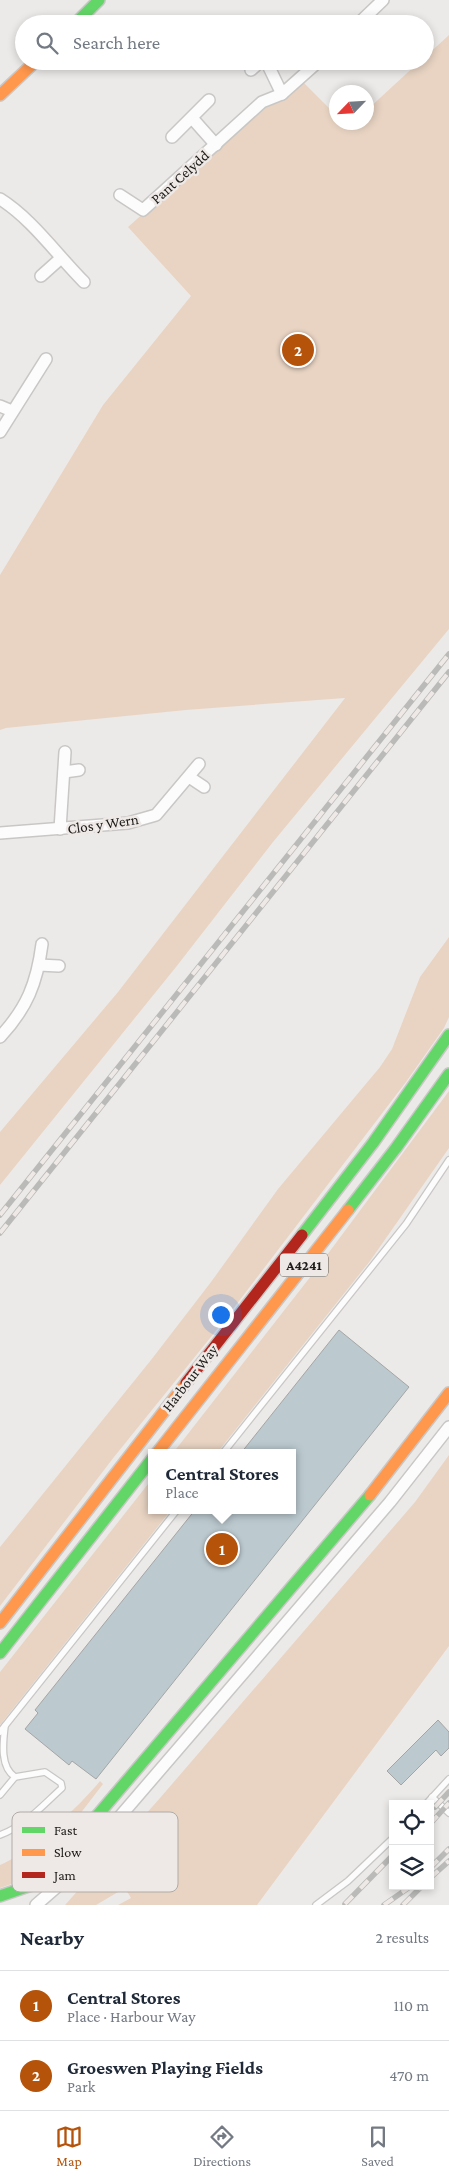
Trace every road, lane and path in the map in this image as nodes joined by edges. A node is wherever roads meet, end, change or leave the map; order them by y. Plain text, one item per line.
1 (99, 0) edge
2 (380, 1) edge
3 (84, 15) edge
4 (367, 15) edge
5 (26, 70) edge
6 (270, 70) edge
7 (309, 70) edge
8 (282, 94) junction
9 (0, 95) edge
10 (209, 100) dead end
11 (192, 118) junction
12 (172, 137) dead end
13 (216, 145) junction
14 (120, 195) dead end
15 (0, 199) edge
16 (60, 259) junction
17 (41, 276) dead end
18 (84, 282) dead end
19 (46, 359) dead end
20 (0, 406) edge
21 (12, 412) junction
22 (0, 432) edge
23 (65, 752) dead end
24 (199, 764) dead end
25 (79, 770) dead end
26 (64, 772) junction
27 (189, 777) junction
28 (204, 787) dead end
29 (60, 829) junction
30 (0, 833) edge
31 (42, 944) dead end
32 (39, 965) junction
33 (59, 966) dead end
34 (449, 1035) edge
35 (0, 1037) edge
36 (449, 1074) edge
37 (449, 1160) edge
38 (449, 1394) edge
39 (449, 1427) edge
40 (160, 1449) edge
41 (226, 1449) edge
42 (148, 1464) edge
43 (174, 1514) edge
44 (0, 1623) edge
45 (0, 1653) edge
46 (5, 1726) junction
47 (0, 1732) edge
48 (15, 1778) junction
49 (449, 1779) edge
50 (0, 1795) edge
51 (432, 1798) joint
52 (36, 1812) edge
53 (100, 1812) edge
54 (124, 1812) edge
55 (449, 1813) edge
56 (12, 1830) edge
57 (0, 1835) edge
58 (389, 1842) edge
59 (12, 1892) edge
60 (51, 1892) edge
61 (0, 1896) edge
62 (36, 1905) edge
63 (316, 1905) edge

1 - 3 main road
2 - 4 street
5 - 9 main road
6 - 8 street
7 - 8 street, Pant Celydd
8 - 13 street, Pant Celydd
10 - 11 street
11 - 12 street
11 - 13 street, Pant Celydd
13 - 14 street, Pant Celydd
15 - 16 street
16 - 17 street
16 - 18 street
19 - 21 street
20 - 21 street
21 - 22 street
23 - 26 street, Clos y Wern
24 - 27 street, Clos y Wern
25 - 26 street
26 - 29 street, Clos y Wern
27 - 28 street
27 - 29 street, Clos y Wern
29 - 30 street, Clos y Wern
31 - 32 street
32 - 33 street
32 - 35 street
34 - 44 main road, Harbour Way / A4241
36 - 40 main road, Harbour Way / A4241
37 - 41 lane
38 - 53 main road
39 - 54 street
42 - 45 main road
43 - 46 lane
46 - 47 lane
46 - 48 lane
48 - 50 lane
48 - 52 lane
49 - 51 lane
51 - 55 lane
56 - 57 lane
58 - 63 lane
59 - 61 main road
60 - 62 street

